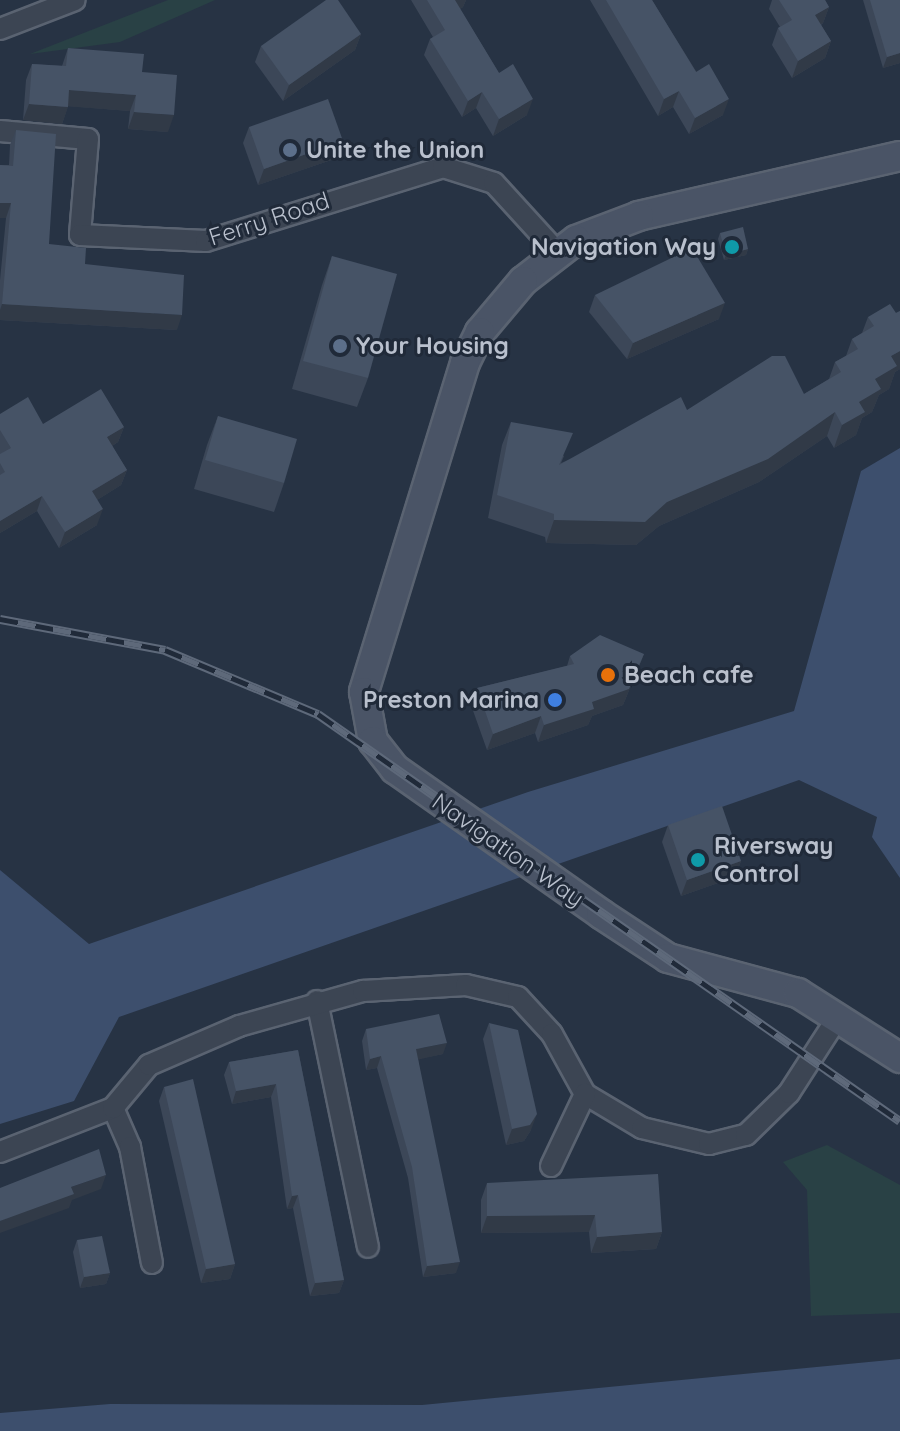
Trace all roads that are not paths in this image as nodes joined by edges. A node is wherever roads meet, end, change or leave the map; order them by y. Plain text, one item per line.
1 (75, 0) edge
2 (0, 29) edge
3 (0, 131) edge
4 (900, 156) edge
5 (557, 252) junction
6 (317, 1001) junction
7 (838, 1017) junction
8 (900, 1058) edge
9 (585, 1094) junction
10 (113, 1108) junction
11 (0, 1152) edge
12 (551, 1166) dead end
13 (368, 1247) dead end
14 (152, 1263) dead end

1 - 2 street
3 - 5 street, Ferry Road
4 - 5 street, Navigation Way
5 - 7 street, Navigation Way
6 - 9 street
6 - 10 street
6 - 13 street
7 - 8 street, Navigation Way
7 - 9 street
9 - 12 street
10 - 11 street
10 - 14 street

